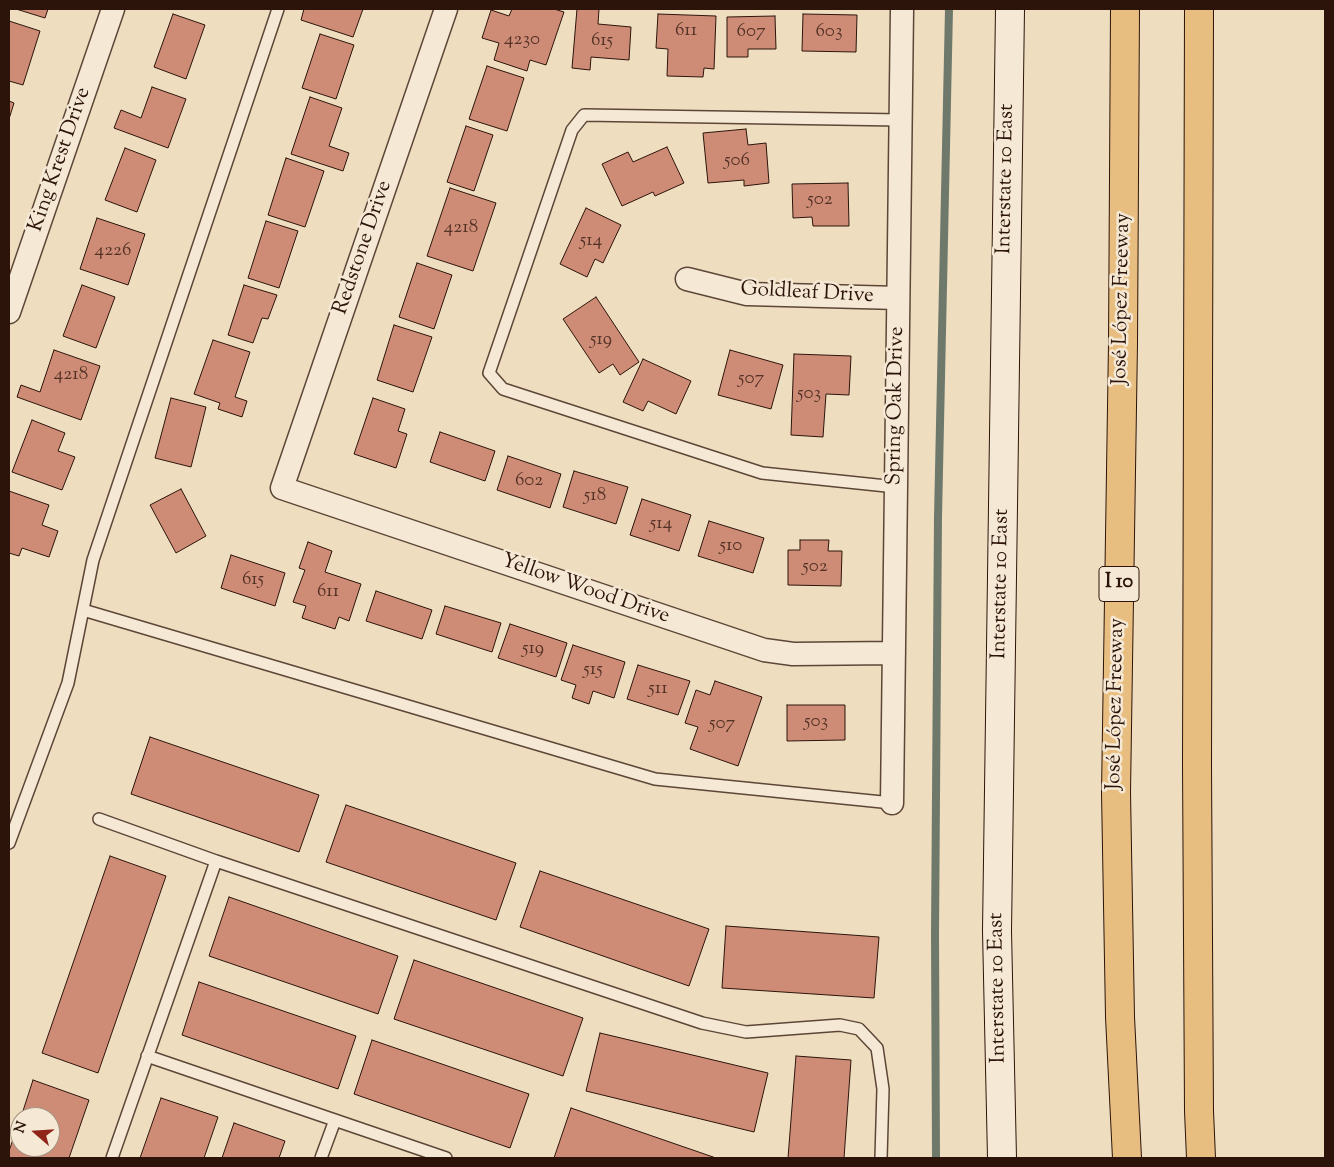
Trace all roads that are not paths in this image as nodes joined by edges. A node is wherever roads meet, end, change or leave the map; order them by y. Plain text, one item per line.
1 (113, 9) edge
2 (278, 9) edge
3 (446, 9) edge
4 (902, 9) edge
5 (1010, 9) edge
6 (1125, 9) edge
7 (1199, 9) edge
8 (901, 120) junction
9 (687, 278) dead end
10 (898, 298) junction
11 (9, 312) edge
12 (896, 487) junction
13 (282, 488) joint
14 (83, 610) junction
15 (894, 653) junction
16 (892, 803) joint
17 (99, 819) dead end
18 (9, 842) edge
19 (216, 861) junction
20 (148, 1056) junction
21 (335, 1120) junction
22 (112, 1158) edge
23 (321, 1158) edge
24 (446, 1158) edge
25 (881, 1158) edge
26 (1002, 1158) edge
27 (1127, 1158) edge
28 (1201, 1158) edge

1 - 11 street, King Krest Drive
2 - 14 lane
3 - 13 street, Redstone Drive
4 - 8 street, Spring Oak Drive
5 - 26 main road, Interstate 10 East
6 - 27 highway, José López Freeway / I 10
7 - 28 highway
8 - 10 street, Spring Oak Drive
8 - 12 lane
9 - 10 street, Goldleaf Drive
10 - 12 street, Spring Oak Drive
12 - 15 street, Spring Oak Drive
13 - 15 street, Yellow Wood Drive
14 - 16 lane
14 - 18 lane
15 - 16 street, Spring Oak Drive
17 - 19 lane
19 - 20 lane
19 - 25 lane
20 - 21 lane
20 - 22 lane
21 - 23 lane
21 - 24 lane

